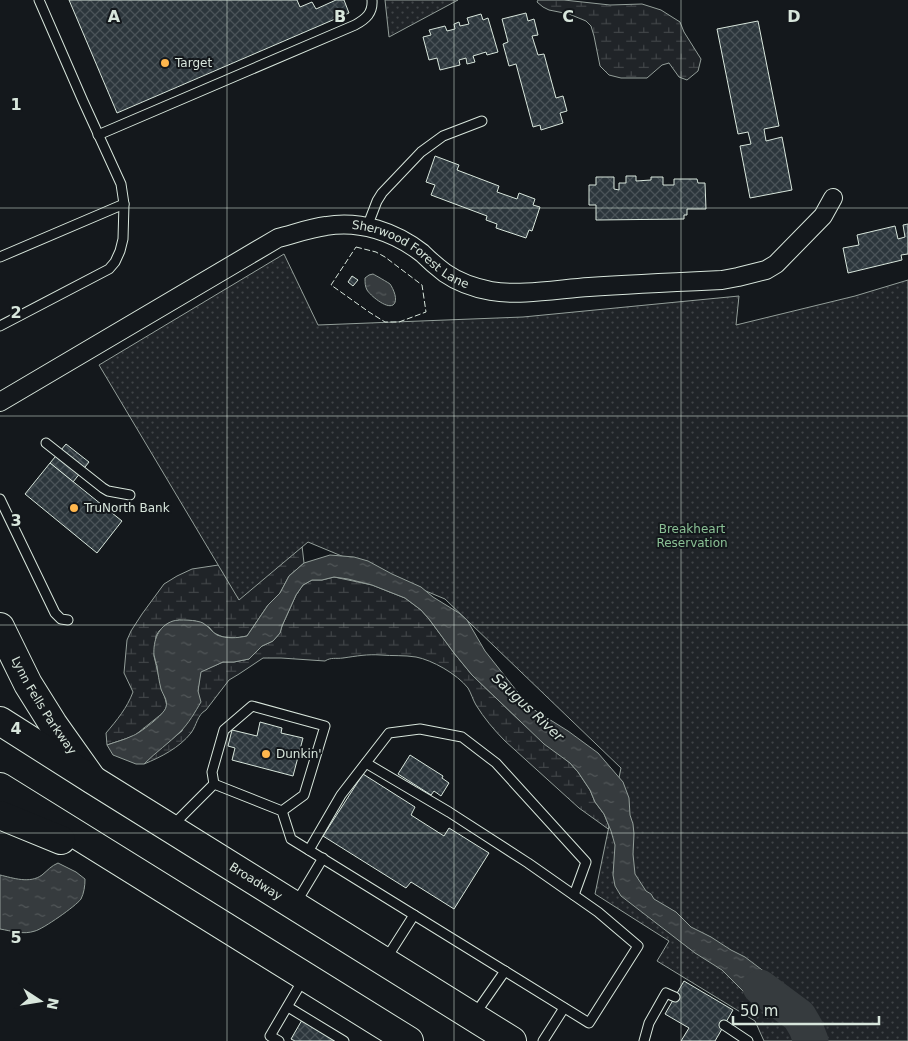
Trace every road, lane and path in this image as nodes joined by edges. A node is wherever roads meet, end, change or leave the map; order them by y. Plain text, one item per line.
1 (39, 0) edge
2 (372, 0) edge
3 (482, 121) dead end
4 (98, 135) junction
5 (833, 198) dead end
6 (124, 204) junction
7 (367, 227) junction
8 (0, 257) edge
9 (0, 326) edge
10 (0, 402) edge
11 (46, 443) dead end
12 (130, 495) dead end
13 (0, 499) edge
14 (68, 620) dead end
15 (0, 627) edge
16 (0, 721) edge
17 (366, 763) junction
18 (93, 780) junction
19 (214, 784) junction
20 (0, 787) edge
21 (282, 811) junction
22 (0, 815) edge
23 (170, 828) junction
24 (309, 850) junction
25 (323, 858) junction
26 (120, 862) junction
27 (574, 895) junction
28 (295, 906) junction
29 (414, 915) junction
30 (384, 961) junction
31 (505, 971) junction
32 (304, 976) junction
33 (675, 997) dead end
34 (288, 1007) junction
35 (564, 1008) junction
36 (474, 1017) junction
37 (724, 1025) dead end
38 (408, 1040) edge
39 (279, 1041) edge
40 (344, 1041) edge
41 (512, 1041) edge
42 (543, 1041) edge
43 (644, 1041) edge
44 (748, 1041) edge

1 - 4 lane
2 - 4 lane
3 - 7 lane
4 - 6 lane
5 - 7 street, Sherwood Forest Lane
6 - 8 lane
6 - 9 lane
7 - 10 street, Sherwood Forest Lane
11 - 12 lane
13 - 14 lane
15 - 18 main road, Lynn Fells Parkway
16 - 18 main road, Broadway
17 - 24 lane
17 - 27 lane
17 - 27 lane
18 - 23 main road, Broadway
19 - 21 lane
19 - 21 lane
19 - 23 lane
20 - 26 main road
21 - 24 lane
22 - 26 main road
23 - 28 main road, Broadway
24 - 25 lane
25 - 28 lane
25 - 29 lane
26 - 32 main road
27 - 35 lane
28 - 30 main road, Broadway
29 - 30 lane
29 - 31 lane
30 - 36 main road, Broadway
31 - 35 lane
31 - 36 lane
32 - 34 lane
32 - 38 main road
33 - 43 lane
34 - 39 lane
34 - 40 lane
35 - 42 lane
36 - 41 main road, Broadway
37 - 44 lane

